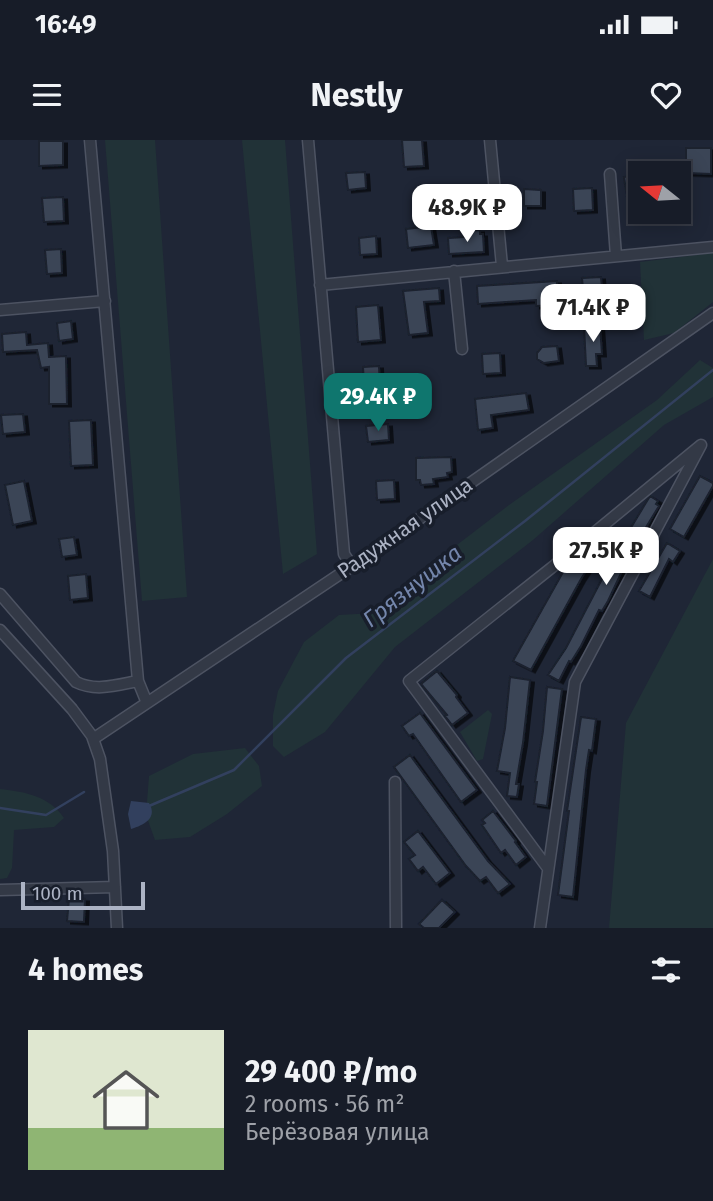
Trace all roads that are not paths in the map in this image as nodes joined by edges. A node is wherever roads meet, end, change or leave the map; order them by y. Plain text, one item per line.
1 (90, 140) edge
2 (308, 140) edge
3 (490, 140) edge
4 (610, 174) dead end
5 (713, 247) edge
6 (616, 256) junction
7 (502, 266) junction
8 (454, 271) junction
9 (320, 285) junction
10 (104, 301) junction
11 (0, 310) edge
12 (713, 313) edge
13 (462, 349) dead end
14 (352, 566) junction
15 (0, 594) edge
16 (0, 630) edge
17 (138, 681) junction
18 (147, 703) junction
19 (93, 739) junction
20 (395, 782) dead end
21 (547, 867) junction
22 (115, 887) junction
23 (0, 890) edge
24 (117, 928) edge
25 (396, 928) edge
26 (540, 928) edge

1 - 10 street
2 - 9 street
3 - 7 street
4 - 6 street
5 - 6 street
6 - 7 street
7 - 8 street
8 - 9 street
8 - 13 street
9 - 14 street
10 - 11 street
10 - 17 street
12 - 14 street, Радужная улица
14 - 18 street, Радужная улица
15 - 17 street
16 - 19 street
17 - 18 street
18 - 19 street, Радужная улица
19 - 22 street
20 - 25 street
21 - 21 street
21 - 26 street
22 - 23 street
22 - 24 street

